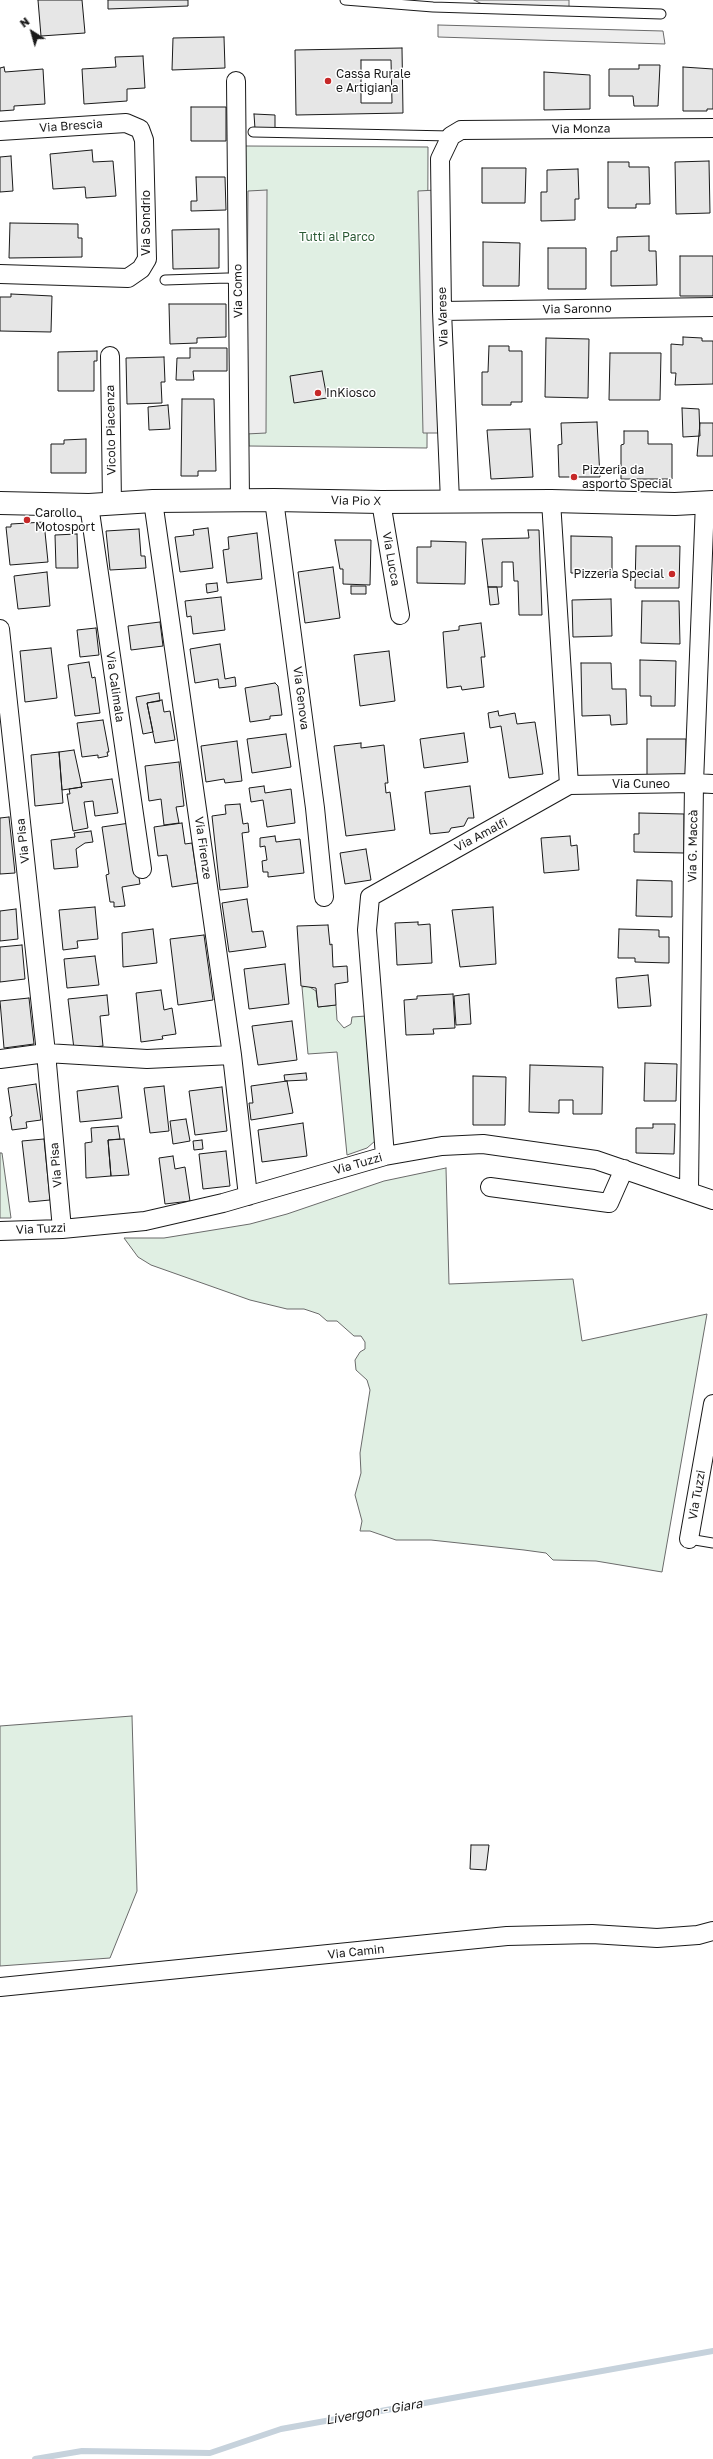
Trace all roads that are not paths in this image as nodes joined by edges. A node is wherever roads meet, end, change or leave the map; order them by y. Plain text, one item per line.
1 (345, 0) edge
2 (661, 14) dead end
3 (236, 81) dead end
4 (713, 128) edge
5 (140, 129) joint
6 (0, 131) edge
7 (253, 132) dead end
8 (451, 136) junction
9 (0, 274) edge
10 (165, 280) dead end
11 (238, 283) junction
12 (713, 307) edge
13 (442, 311) junction
14 (110, 356) dead end
15 (240, 500) junction
16 (274, 500) junction
17 (153, 501) junction
18 (450, 501) junction
19 (551, 501) junction
20 (381, 502) junction
21 (709, 502) edge
22 (0, 503) edge
23 (112, 504) junction
24 (90, 505) junction
25 (400, 615) dead end
26 (0, 629) edge
27 (694, 783) junction
28 (713, 784) edge
29 (569, 786) junction
30 (142, 869) dead end
31 (324, 897) dead end
32 (46, 1053) junction
33 (232, 1055) junction
34 (0, 1059) edge
35 (385, 1156) junction
36 (624, 1169) junction
37 (490, 1187) dead end
38 (689, 1190) junction
39 (248, 1196) junction
40 (713, 1200) edge
41 (62, 1229) junction
42 (0, 1231) edge
43 (713, 1404) edge
44 (689, 1539) joint
45 (713, 1543) edge
46 (713, 1931) edge
47 (0, 1987) edge

1 - 2 lane
3 - 11 street, Via Como
4 - 8 street, Via Monza
5 - 6 street, Via Brescia
5 - 9 street, Via Sondrio
7 - 8 lane
8 - 13 street, Via Varese
10 - 11 lane
11 - 15 street, Via Como
12 - 13 street, Via Saronno
13 - 18 street, Via Varese
14 - 23 street, Vicolo Piacenza
15 - 16 street, Via Pio X
15 - 17 street, Via Pio X
16 - 20 street, Via Pio X
16 - 31 street, Via Genova
17 - 23 street, Via Pio X
17 - 33 street, Via Firenze
18 - 19 street, Via Pio X
18 - 20 street, Via Pio X
19 - 21 street, Via Pio X
19 - 29 street
20 - 25 street, Via Lucca
21 - 27 street, Via G. Maccà
22 - 24 street, Via Pio X
23 - 24 street, Via Pio X
24 - 30 street, Via Calimala
26 - 32 street, Via Pisa
27 - 28 street, Via Cuneo
27 - 29 street, Via Cuneo
27 - 38 street, Via G. Maccà
29 - 35 street, Via Amalfi
32 - 33 street
32 - 34 street
32 - 41 street, Via Pisa
33 - 39 street, Via Firenze
35 - 36 street, Via Tuzzi
35 - 39 street, Via Tuzzi
36 - 37 street
36 - 38 street, Via Tuzzi
38 - 40 street, Via Tuzzi
39 - 41 street, Via Tuzzi
41 - 42 street, Via Tuzzi
43 - 44 street, Via Tuzzi
44 - 45 lane
46 - 47 street, Via Camin

